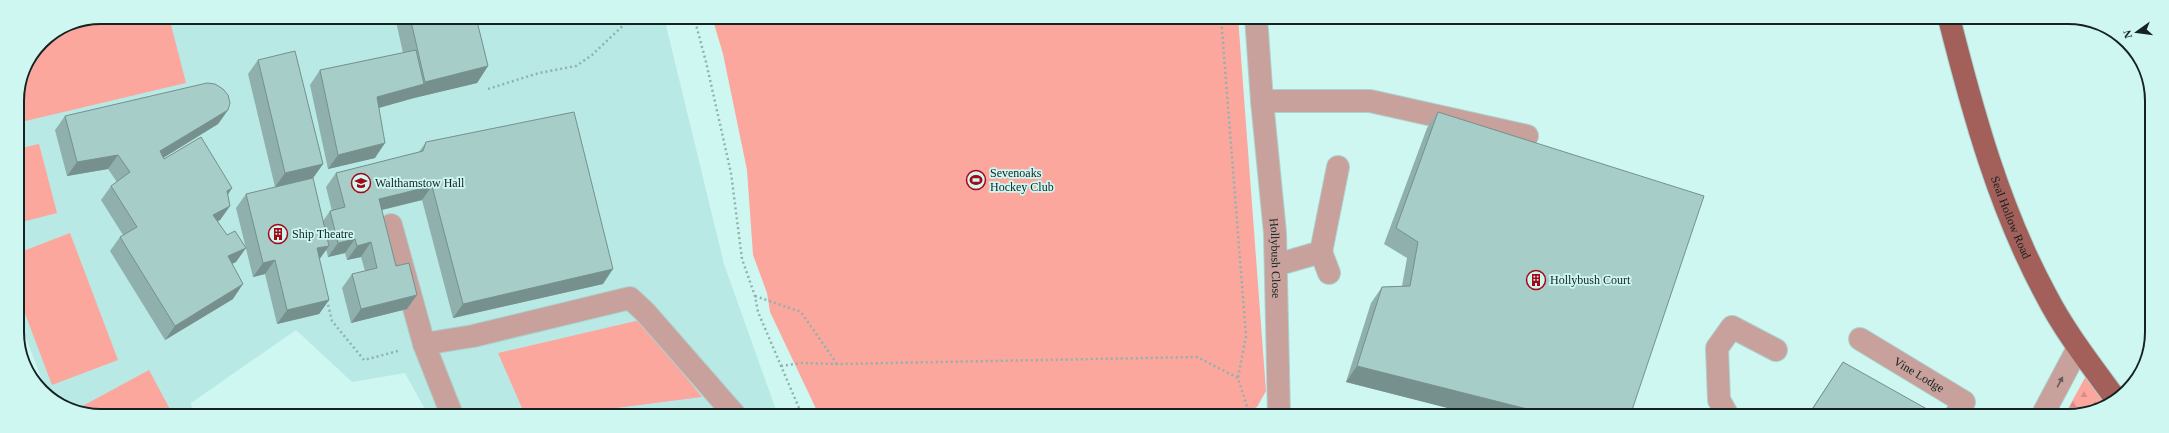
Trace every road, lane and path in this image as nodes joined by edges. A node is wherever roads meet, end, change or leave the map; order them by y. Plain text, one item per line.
1 (624, 24) edge
2 (696, 24) edge
3 (1222, 24) edge
4 (1256, 24) edge
5 (1951, 24) edge
6 (488, 89) dead end
7 (1262, 101) junction
8 (1526, 136) dead end
9 (1338, 168) dead end
10 (391, 225) dead end
11 (1321, 252) junction
12 (1276, 265) junction
13 (1329, 273) dead end
14 (755, 296) junction
15 (327, 299) edge
16 (1860, 339) dead end
17 (424, 344) junction
18 (2078, 348) junction
19 (1776, 350) dead end
20 (837, 364) junction
21 (781, 366) junction
22 (1238, 378) junction
23 (2113, 394) edge
24 (450, 409) edge
25 (730, 409) edge
26 (799, 409) edge
27 (1248, 409) edge
28 (1279, 409) edge
29 (1724, 409) edge
30 (1960, 409) edge
31 (2046, 409) edge

1 - 6 path
2 - 14 path
3 - 22 path
4 - 7 street, Hollybush Close
5 - 18 main road, Seal Hollow Road
7 - 8 street
7 - 12 street, Hollybush Close
9 - 11 street
10 - 17 street
11 - 12 street
11 - 13 street
12 - 28 street, Hollybush Close
14 - 20 path
14 - 21 path
15 - 17 path
16 - 30 street, Vine Lodge
17 - 24 street
17 - 25 street
18 - 23 main road, Seal Hollow Road
31 -> 18 street
19 - 29 street
20 - 21 path
20 - 22 path
21 - 26 path
22 - 27 path

